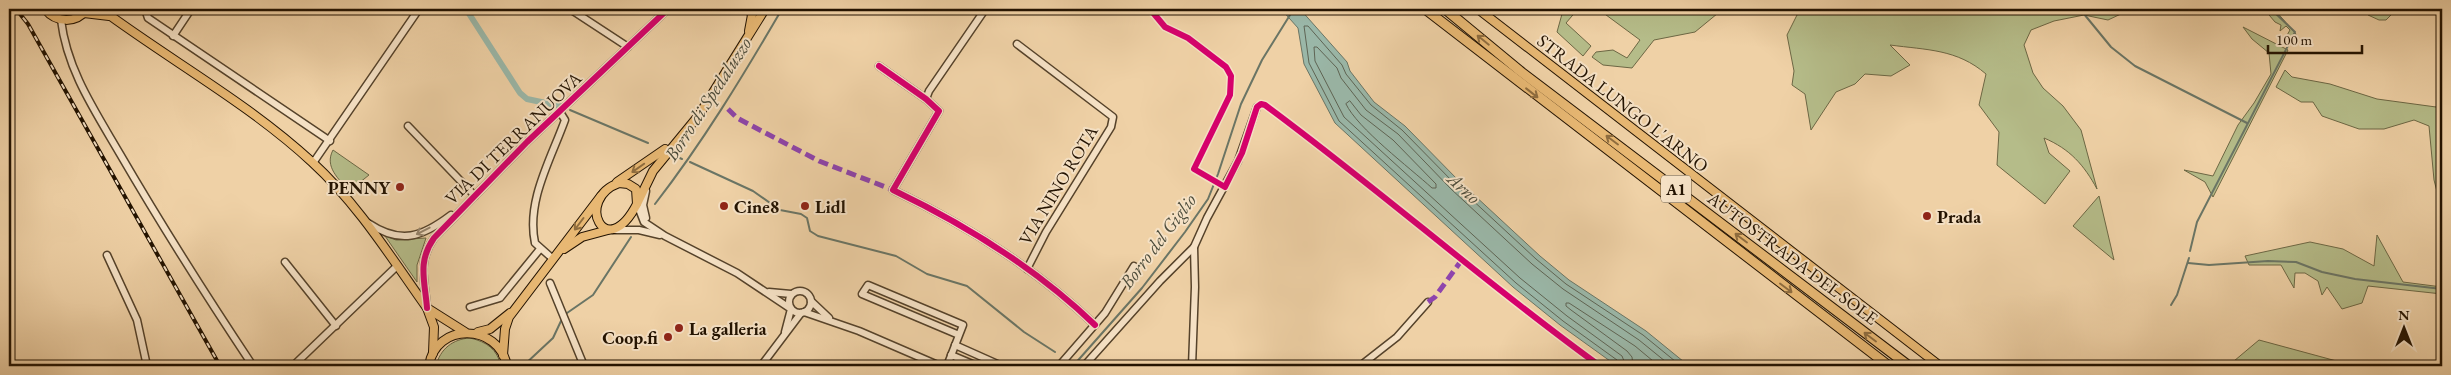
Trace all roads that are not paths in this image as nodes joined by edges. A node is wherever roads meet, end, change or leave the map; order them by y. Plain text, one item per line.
1 (45, 9) edge
2 (101, 9) edge
3 (145, 9) edge
4 (190, 9) edge
5 (419, 9) edge
6 (570, 9) edge
7 (668, 9) edge
8 (750, 9) edge
9 (765, 9) edge
10 (1425, 9) edge
11 (1445, 9) edge
12 (1478, 9) edge
13 (984, 10) dead end
14 (86, 11) edge
15 (110, 16) junction
16 (60, 20) junction
17 (172, 36) junction
18 (745, 43) junction
19 (1017, 44) dead end
20 (628, 47) junction
21 (878, 66) dead end
22 (926, 99) junction
23 (1257, 107) dead end
24 (560, 112) junction
25 (408, 126) dead end
26 (690, 128) junction
27 (330, 141) junction
28 (313, 163) junction
29 (613, 185) junction
30 (647, 186) junction
31 (474, 196) junction
32 (601, 196) junction
33 (637, 204) junction
34 (465, 205) junction
35 (362, 220) junction
36 (650, 226) junction
37 (610, 230) junction
38 (665, 236) junction
39 (1194, 247) junction
40 (540, 250) junction
41 (108, 255) dead end
42 (556, 256) junction
43 (285, 262) dead end
44 (397, 266) junction
45 (1134, 266) dead end
46 (1027, 269) junction
47 (550, 282) dead end
48 (765, 291) junction
49 (792, 294) junction
50 (811, 301) junction
51 (1428, 302) dead end
52 (517, 306) junction
53 (470, 307) dead end
54 (427, 308) junction
55 (791, 309) junction
56 (803, 313) junction
57 (834, 321) junction
58 (1094, 325) junction
59 (336, 326) junction
60 (465, 332) junction
61 (785, 332) junction
62 (475, 333) junction
63 (959, 335) junction
64 (955, 345) junction
65 (433, 353) junction
66 (504, 355) junction
67 (951, 355) junction
68 (147, 366) edge
69 (254, 366) edge
70 (293, 366) edge
71 (429, 366) edge
72 (506, 366) edge
73 (584, 366) edge
74 (761, 366) edge
75 (940, 366) edge
76 (947, 366) edge
77 (977, 366) edge
78 (1002, 366) edge
79 (1059, 366) edge
80 (1084, 366) edge
81 (1192, 366) edge
82 (1360, 366) edge
83 (1889, 366) edge
84 (1909, 366) edge
85 (1940, 366) edge

1 - 16 main road
2 - 15 main road
3 - 17 street
4 - 17 street
5 - 27 street
6 - 20 street
7 - 20 street, VIA DI TERRANUOVA
8 - 18 main road
9 - 18 main road
10 -> 83 highway, AUTOSTRADA DEL SOLE / A1
84 -> 11 highway, AUTOSTRADA DEL SOLE / A1
12 - 85 main road, STRADA LUNGO L'ARNO
13 - 22 street
14 - 15 main road
14 - 16 main road
15 - 28 main road
16 - 69 street
17 - 27 street
18 - 26 main road
19 - 46 street, VIA NINO ROTA
20 - 24 street, VIA DI TERRANUOVA
21 - 22 street
22 - 46 street
23 - 39 street
24 - 31 street, VIA DI TERRANUOVA
24 - 40 street
25 - 31 street
26 -> 29 main road
26 - 30 main road
27 - 28 street
28 - 35 main road
29 - 32 main road
29 - 33 main road
30 - 33 main road
30 - 36 street
31 - 34 street, VIA DI TERRANUOVA
32 - 37 main road
32 -> 42 main road
33 - 36 street
33 - 37 main road
34 -> 35 street, VIA DI TERRANUOVA
34 - 54 street, VIA DI TERRANUOVA
35 - 44 main road
36 - 38 street
37 - 38 street
37 - 42 main road
38 - 48 street
39 - 80 street
39 - 81 street
40 - 42 street
40 - 53 street
41 - 68 street
42 - 52 main road
43 - 59 street
44 - 54 main road
44 - 59 street
45 - 58 street
46 - 58 street
47 - 73 street
48 - 49 street
48 - 55 street
49 - 50 street
49 - 55 street
50 - 56 street
50 - 57 street
51 - 82 street
52 - 62 main road
52 - 66 main road
54 - 60 main road
54 - 65 main road
55 - 56 street
55 - 61 street
56 - 57 street
56 - 61 street
57 - 75 street
58 - 79 street
59 - 70 street
60 - 62 main road
60 - 65 main road
61 - 74 street
62 - 66 main road
63 - 63 street
63 - 64 street
64 - 67 street
64 - 78 street
65 - 71 main road
66 - 72 main road
67 - 76 street
67 - 77 street

